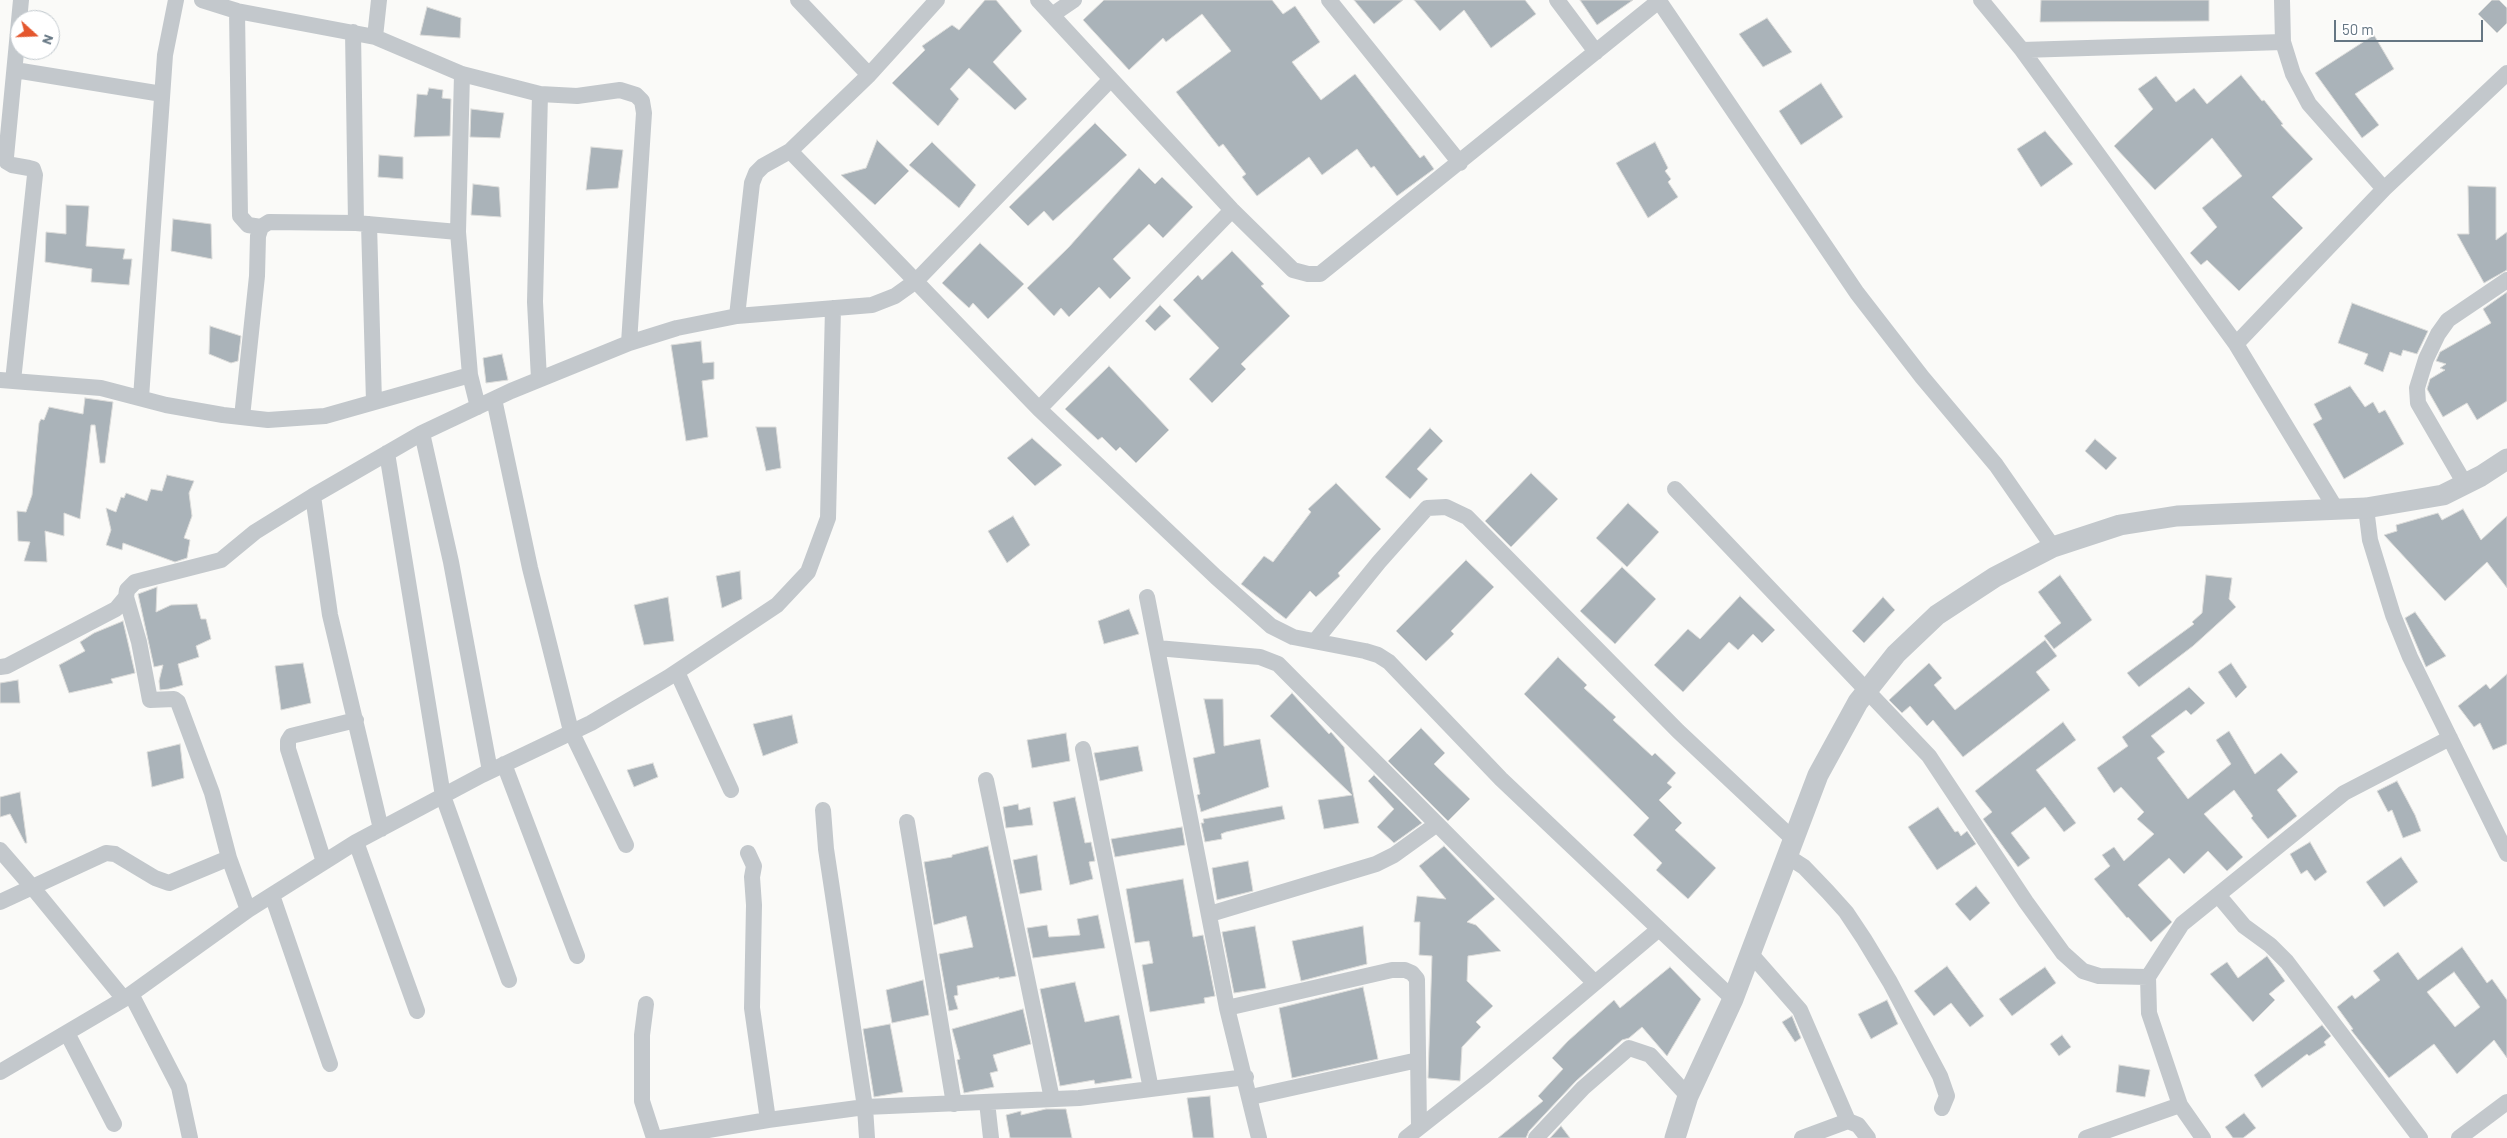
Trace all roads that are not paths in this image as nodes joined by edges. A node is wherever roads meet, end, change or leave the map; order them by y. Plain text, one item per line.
1 (21, 0) edge
2 (176, 0) edge
3 (202, 0) edge
4 (379, 0) edge
5 (798, 0) edge
6 (937, 0) edge
7 (1038, 0) edge
8 (1074, 0) edge
9 (1329, 0) edge
10 (1557, 0) edge
11 (1981, 0) edge
12 (2282, 0) edge
13 (1659, 1) edge
14 (237, 11) junction
15 (1052, 15) junction
16 (353, 32) junction
17 (375, 37) junction
18 (2283, 42) junction
19 (2022, 50) junction
20 (1596, 52) junction
21 (15, 70) junction
22 (2507, 73) edge
23 (462, 74) junction
24 (869, 75) junction
25 (1111, 79) junction
26 (162, 94) junction
27 (540, 94) junction
28 (790, 151) junction
29 (1460, 163) junction
30 (2384, 189) junction
31 (1232, 210) junction
32 (363, 224) junction
33 (261, 227) junction
34 (458, 232) junction
35 (2507, 280) edge
36 (916, 281) junction
37 (833, 308) junction
38 (737, 316) junction
39 (630, 343) junction
40 (2236, 344) junction
41 (470, 375) junction
42 (539, 379) junction
43 (6, 380) edge
44 (141, 398) junction
45 (494, 399) junction
46 (374, 402) junction
47 (478, 406) junction
48 (1039, 409) junction
49 (242, 417) junction
50 (422, 433) junction
51 (387, 453) junction
52 (2507, 459) edge
53 (2465, 484) junction
54 (1675, 489) dead end
55 (313, 496) junction
56 (2366, 508) junction
57 (2336, 509) junction
58 (2053, 547) junction
59 (126, 597) junction
60 (1147, 597) dead end
61 (1315, 641) junction
62 (1157, 648) junction
63 (0, 667) edge
64 (677, 672) junction
65 (1867, 692) junction
66 (356, 720) junction
67 (571, 732) junction
68 (2450, 738) junction
69 (1083, 749) dead end
70 (497, 767) junction
71 (986, 780) dead end
72 (731, 790) dead end
73 (442, 796) junction
74 (824, 810) dead end
75 (907, 822) dead end
76 (1437, 824) junction
77 (381, 829) junction
78 (356, 842) junction
79 (626, 845) dead end
80 (1790, 847) junction
81 (0, 850) edge
82 (748, 852) dead end
83 (2507, 854) edge
84 (229, 858) junction
85 (324, 862) junction
86 (34, 888) junction
87 (272, 895) junction
88 (2218, 895) junction
89 (0, 902) edge
90 (248, 910) junction
91 (1210, 914) junction
92 (1659, 929) junction
93 (1750, 953) junction
94 (577, 956) dead end
95 (2148, 977) junction
96 (509, 980) dead end
97 (1595, 983) junction
98 (127, 997) junction
99 (1733, 999) junction
100 (646, 1004) dead end
101 (1228, 1008) junction
102 (417, 1011) dead end
103 (67, 1033) junction
104 (1418, 1060) junction
105 (330, 1064) dead end
106 (0, 1072) edge
107 (1246, 1077) junction
108 (1151, 1089) junction
109 (1688, 1096) junction
110 (1251, 1097) junction
111 (1052, 1099) junction
112 (987, 1102) junction
113 (2507, 1102) edge
114 (954, 1104) junction
115 (2180, 1105) junction
116 (865, 1107) junction
117 (1942, 1108) dead end
118 (768, 1120) junction
119 (1848, 1121) junction
120 (114, 1124) dead end
121 (1419, 1127) junction
122 (706, 1134) edge
123 (190, 1138) edge
124 (654, 1138) edge
125 (661, 1138) edge
126 (867, 1138) edge
127 (991, 1138) edge
128 (1260, 1138) edge
129 (1406, 1138) edge
130 (1536, 1138) edge
131 (1674, 1138) edge
132 (1802, 1138) edge
133 (1868, 1138) edge
134 (2086, 1138) edge
135 (2203, 1138) edge
136 (2420, 1138) edge
137 (2458, 1138) edge

1 - 21 street
2 - 26 street
3 - 14 street
4 - 17 street
5 - 24 street
6 - 24 street
7 - 15 street
8 - 15 street
9 - 29 street
10 - 20 street
11 - 19 street
12 - 18 street
13 - 20 street
13 - 58 street
14 - 16 street
14 - 33 street
15 - 25 street
16 - 17 street
16 - 32 street
17 - 23 street
18 - 19 street
18 - 30 street
19 - 40 street
20 - 29 street
21 - 26 street
21 - 43 street
22 - 30 street
23 - 27 street
23 - 34 street
24 - 28 street
25 - 31 street
25 - 36 street
26 - 44 street
27 - 39 street
27 - 42 street
28 - 36 street
28 - 38 street
29 - 31 street
30 - 40 street
31 - 48 street
32 - 33 street
32 - 34 street
32 - 46 street
33 - 49 street
34 - 41 street
35 - 53 street
36 - 37 street
36 - 48 street
37 - 38 street
37 - 64 street
38 - 39 street
39 - 42 street
40 - 57 street
41 - 46 street
41 - 47 street
42 - 45 street
43 - 44 street
44 - 49 street
45 - 47 street
45 - 67 street
46 - 49 street
47 - 50 street
48 - 61 street
50 - 51 street
50 - 70 street
51 - 55 street
51 - 73 street
52 - 53 street
53 - 56 street
54 - 65 street
55 - 59 street
55 - 66 street
56 - 57 street
56 - 68 street
57 - 58 street
58 - 65 street
59 - 63 street
59 - 84 street
60 - 62 street
61 - 80 street
61 - 92 street
62 - 76 street
62 - 91 street
64 - 67 street
64 - 72 street
65 - 80 street
65 - 95 street
66 - 77 street
66 - 85 street
67 - 70 street
67 - 79 street
68 - 83 street
68 - 88 street
69 - 108 street
70 - 73 street
70 - 94 street
71 - 111 street
73 - 77 street
73 - 96 street
74 - 116 street
75 - 114 street
76 - 91 street
76 - 97 street
77 - 78 street
78 - 85 street
78 - 102 street
80 - 93 street
80 - 117 street
81 - 86 street
82 - 118 street
84 - 86 street
84 - 90 street
85 - 87 street
86 - 89 street
86 - 98 street
87 - 90 street
87 - 105 street
88 - 95 street
88 - 136 street
90 - 98 street
91 - 101 street
92 - 97 street
92 - 99 street
93 - 99 street
93 - 119 street
95 - 115 street
97 - 121 street
98 - 103 street
98 - 123 street
99 - 109 street
100 - 124 street
101 - 104 street
101 - 107 street
103 - 106 street
103 - 120 street
104 - 110 street
104 - 121 street
107 - 108 street
107 - 110 street
108 - 111 street
109 - 130 street
109 - 131 street
110 - 128 street
111 - 112 street
112 - 114 street
112 - 127 street
113 - 137 street
114 - 116 street
115 - 134 street
115 - 135 street
116 - 118 street
116 - 126 street
118 - 122 street
119 - 132 street
119 - 133 street
121 - 129 street
122 - 125 street

